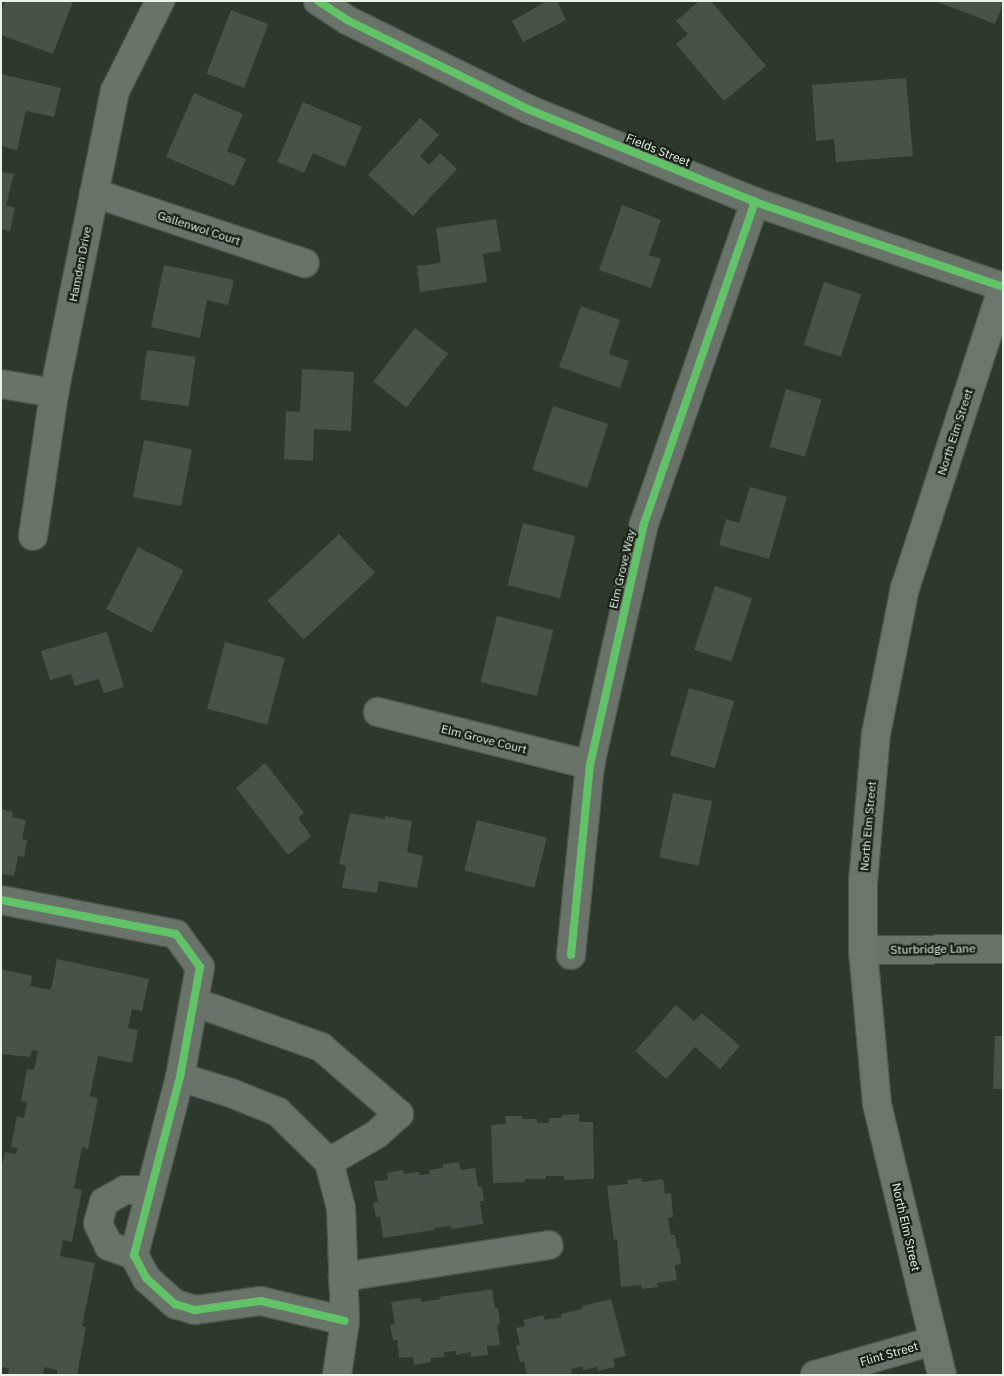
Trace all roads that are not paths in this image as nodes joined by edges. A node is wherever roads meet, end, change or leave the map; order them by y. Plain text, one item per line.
1 (160, 1) edge
2 (318, 1) edge
3 (94, 193) junction
4 (755, 202) junction
5 (305, 263) dead end
6 (1003, 287) edge
7 (1, 384) edge
8 (54, 393) junction
9 (33, 536) dead end
10 (378, 712) dead end
11 (590, 765) junction
12 (1, 900) edge
13 (1003, 949) edge
14 (863, 950) junction
15 (571, 955) dead end
16 (194, 1002) junction
17 (180, 1077) junction
18 (329, 1162) junction
19 (151, 1190) junction
20 (548, 1245) dead end
21 (134, 1255) junction
22 (344, 1277) junction
23 (345, 1321) junction
24 (933, 1341) junction
25 (337, 1375) edge
26 (815, 1375) edge
27 (942, 1375) edge

1 - 3 street, Hamden Drive
2 - 4 street, Fields Street
3 - 5 street, Gallenwol Court
3 - 8 street, Hamden Drive
4 - 6 street, Fields Street
4 - 11 street, Elm Grove Way
6 - 14 main road, North Elm Street
7 - 8 street
8 - 9 street, Hamden Drive
10 - 11 street, Elm Grove Court
11 - 15 street, Elm Grove Way
12 - 16 street
13 - 14 street, Sturbridge Lane
14 - 24 main road, North Elm Street
16 - 17 street
16 - 18 street
17 - 18 street
17 - 19 street
18 - 22 street
19 - 21 street
19 - 21 street
20 - 22 street
21 - 23 street
22 - 23 street
23 - 25 street
24 - 26 street, Flint Street
24 - 27 main road, North Elm Street

